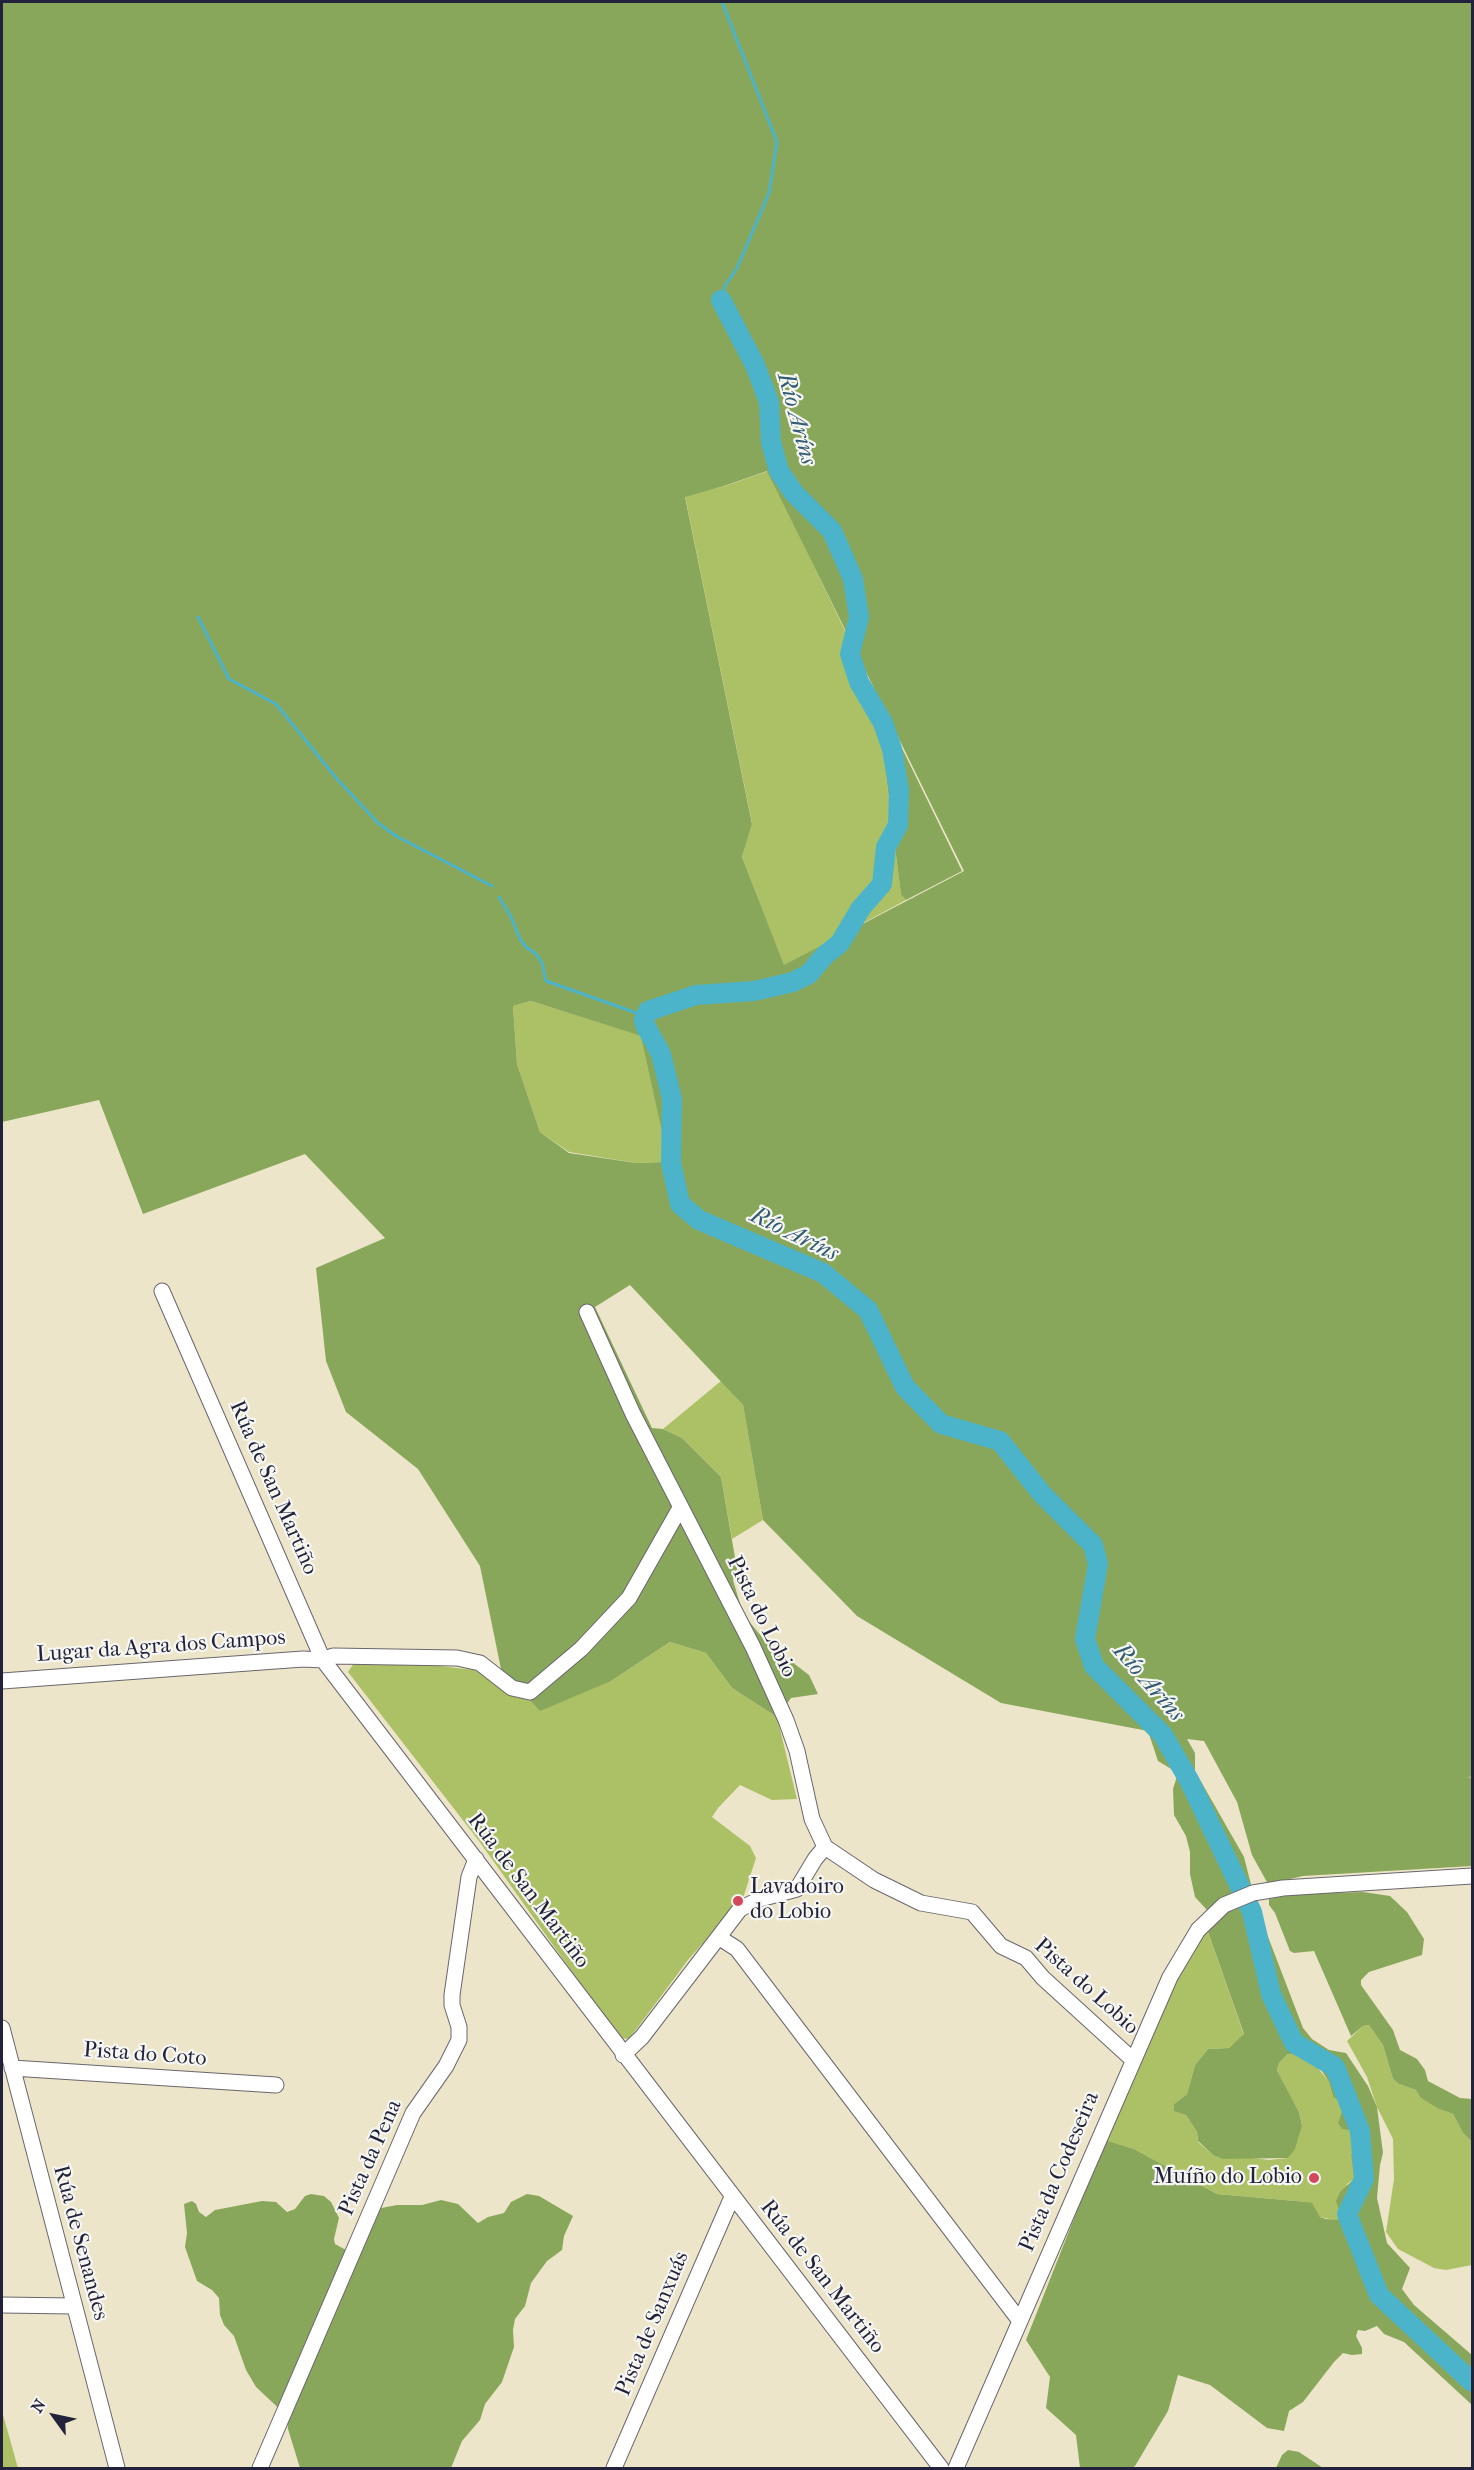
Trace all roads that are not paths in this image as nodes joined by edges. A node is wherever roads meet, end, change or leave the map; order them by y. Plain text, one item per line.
1 (162, 1291) dead end
2 (587, 1312) dead end
3 (680, 1508) junction
4 (323, 1660) junction
5 (2, 1681) edge
6 (825, 1847) junction
7 (476, 1860) junction
8 (1473, 1876) edge
9 (720, 1938) junction
10 (2, 2028) edge
11 (624, 2055) junction
12 (1133, 2060) junction
13 (12, 2068) junction
14 (276, 2085) dead end
15 (732, 2197) junction
16 (2, 2305) edge
17 (73, 2306) junction
18 (1020, 2321) junction
19 (117, 2469) edge
20 (260, 2469) edge
21 (614, 2469) edge
22 (941, 2469) edge
23 (956, 2469) edge

1 - 4 street, Rúa de San Martiño
2 - 3 street, Pista do Lobio
3 - 4 street, Lugar da Agra dos Campos
3 - 6 street, Pista do Lobio
4 - 5 street, Lugar da Agra dos Campos
4 - 7 street, Rúa de San Martiño
6 - 9 street
6 - 12 street, Pista do Lobio
7 - 11 street, Rúa de San Martiño
7 - 20 street, Pista da Pena
8 - 12 street, Pista da Codeseira
9 - 11 street
9 - 18 street
10 - 13 street, Rúa de Senandes
11 - 15 street, Rúa de San Martiño
12 - 18 street, Pista da Codeseira
13 - 14 street, Pista do Coto
13 - 17 street, Rúa de Senandes
15 - 21 street, Pista de Sanxuás
15 - 22 street, Rúa de San Martiño
16 - 17 street
17 - 19 street, Rúa de Senandes
18 - 23 street, Pista da Codeseira

